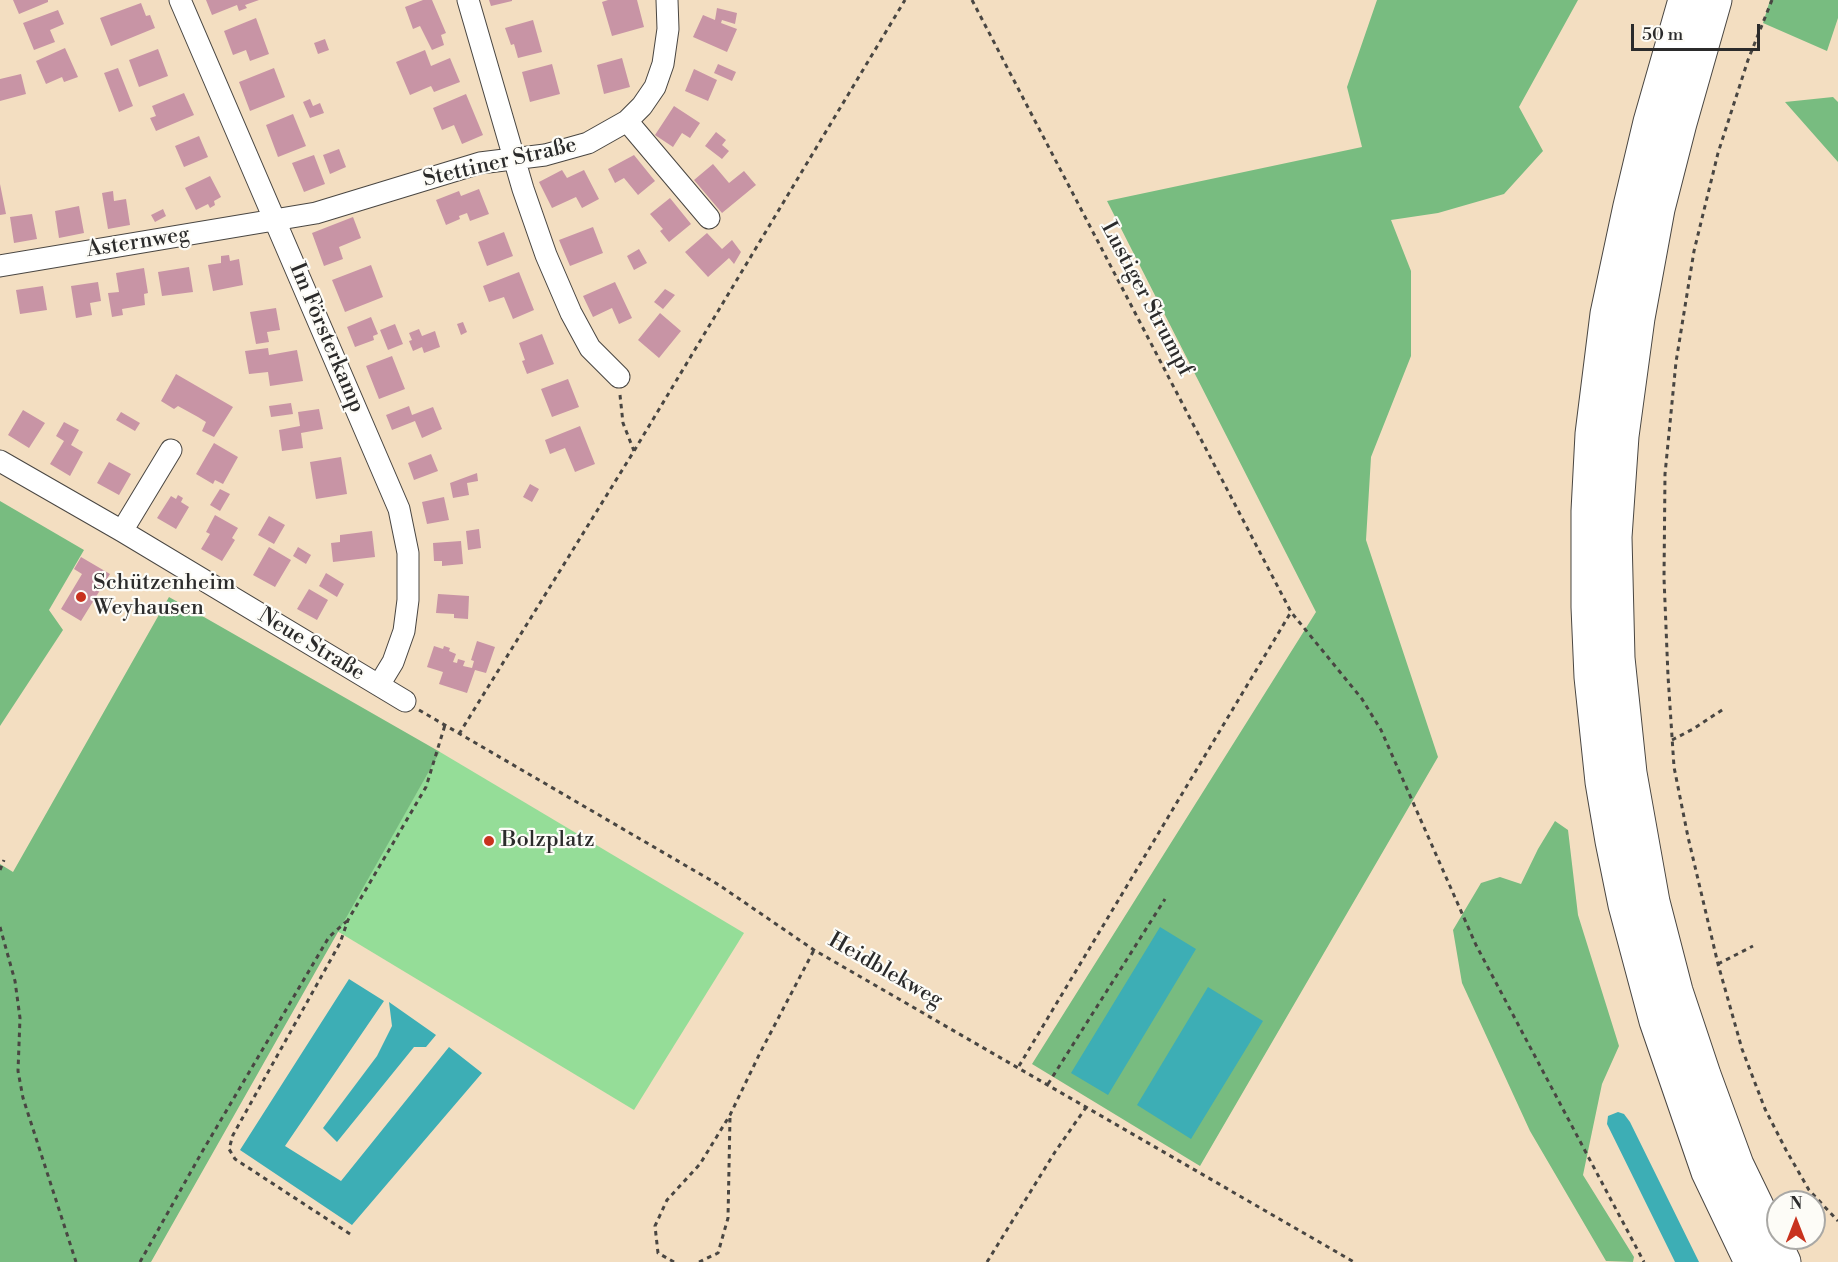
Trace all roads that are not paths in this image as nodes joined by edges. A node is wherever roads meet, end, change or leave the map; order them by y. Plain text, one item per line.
1 (180, 0) edge
2 (468, 0) edge
3 (667, 0) edge
4 (1662, 0) edge
5 (1685, 0) edge
6 (1715, 0) edge
7 (627, 121) junction
8 (1650, 122) junction
9 (515, 158) junction
10 (709, 218) dead end
11 (276, 221) junction
12 (0, 266) edge
13 (619, 376) road end
14 (171, 450) dead end
15 (0, 460) edge
16 (122, 531) junction
17 (379, 686) junction
18 (405, 701) road end
19 (1751, 1262) edge
20 (1784, 1262) edge

1 - 11 street, Im Försterkamp
2 - 9 street
3 - 7 street, Stettiner Straße
4 - 8 highway
5 - 8 highway
6 - 20 highway
7 - 9 street, Stettiner Straße
7 - 10 street
8 - 19 highway
9 - 11 street, Stettiner Straße
9 - 13 street
11 - 12 street, Asternweg
11 - 17 street, Im Försterkamp
14 - 16 street
15 - 16 street, Neue Straße
16 - 17 street, Neue Straße
17 - 18 street, Neue Straße

